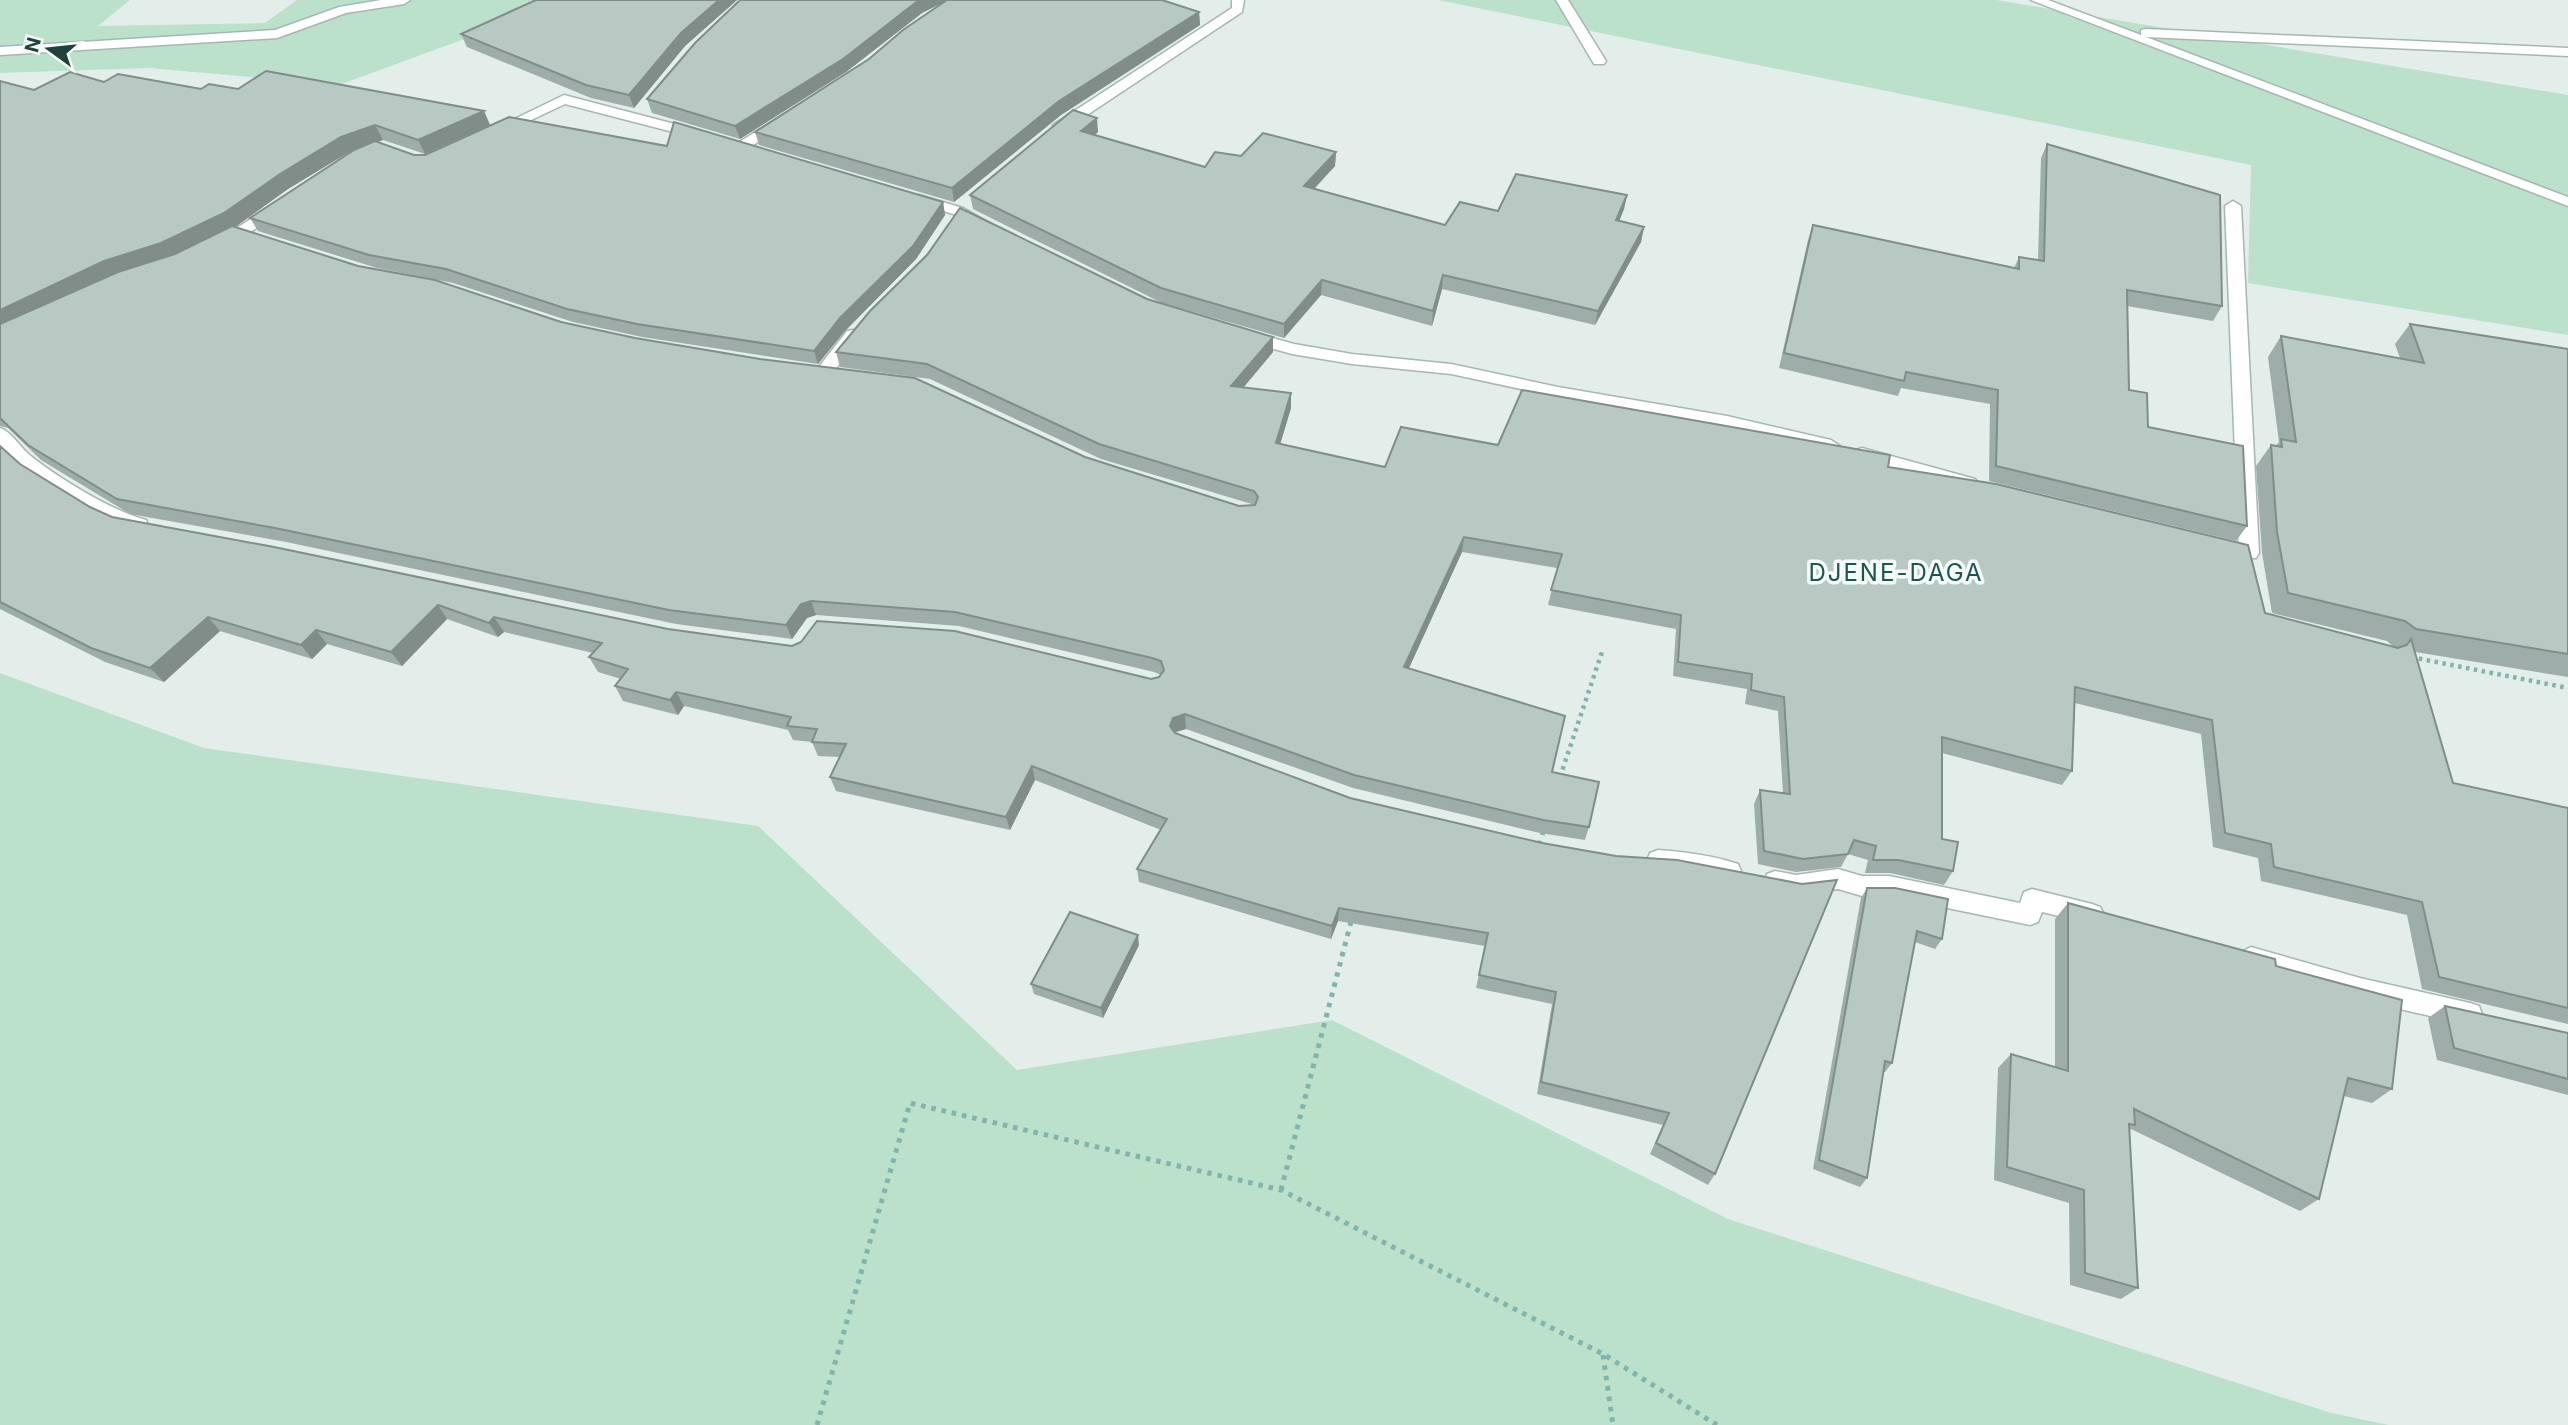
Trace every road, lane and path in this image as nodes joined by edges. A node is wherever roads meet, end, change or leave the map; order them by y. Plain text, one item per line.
1 (404, 0) edge
2 (1238, 0) edge
3 (1562, 0) edge
4 (2037, 0) edge
5 (2126, 32) junction
6 (0, 51) edge
7 (2568, 52) edge
8 (1599, 61) dead end
9 (797, 110) edge
10 (1048, 137) edge
11 (481, 138) edge
12 (741, 147) junction
13 (766, 154) edge
14 (906, 196) edge
15 (284, 202) edge
16 (2568, 202) edge
17 (2233, 206) dead end
18 (963, 207) junction
19 (950, 229) edge
20 (995, 229) edge
21 (240, 233) junction
22 (264, 241) edge
23 (203, 251) edge
24 (861, 326) edge
25 (1230, 331) edge
26 (801, 370) edge
27 (824, 372) junction
28 (846, 375) edge
29 (0, 433) edge
30 (1983, 487) edge
31 (163, 529) edge
32 (2245, 557) edge
33 (1603, 649) dead end
34 (2399, 654) edge
35 (2568, 688) edge
36 (1559, 780) edge
37 (1547, 818) edge
38 (1539, 845) edge
39 (1637, 859) edge
40 (1354, 914) edge
41 (2120, 921) edge
42 (2226, 951) edge
43 (2490, 1018) edge
44 (1281, 1190) junction
45 (1603, 1354) junction
46 (817, 1425) edge
47 (1613, 1425) edge
48 (1717, 1425) edge

1 - 6 street
2 - 10 street
3 - 8 street
4 - 5 street
5 - 7 street
5 - 16 street
9 - 12 street
11 - 12 street
12 - 13 street
14 - 18 street
15 - 21 street
17 - 32 street
18 - 19 street
18 - 20 street
21 - 22 street
21 - 23 street
24 - 27 street
25 - 30 street
26 - 27 street
27 - 28 street
29 - 31 street
33 - 36 path
34 - 35 path
37 - 38 path
39 - 41 street
40 - 44 path
42 - 43 street
44 - 45 path
44 - 46 path
45 - 47 path
45 - 48 path

